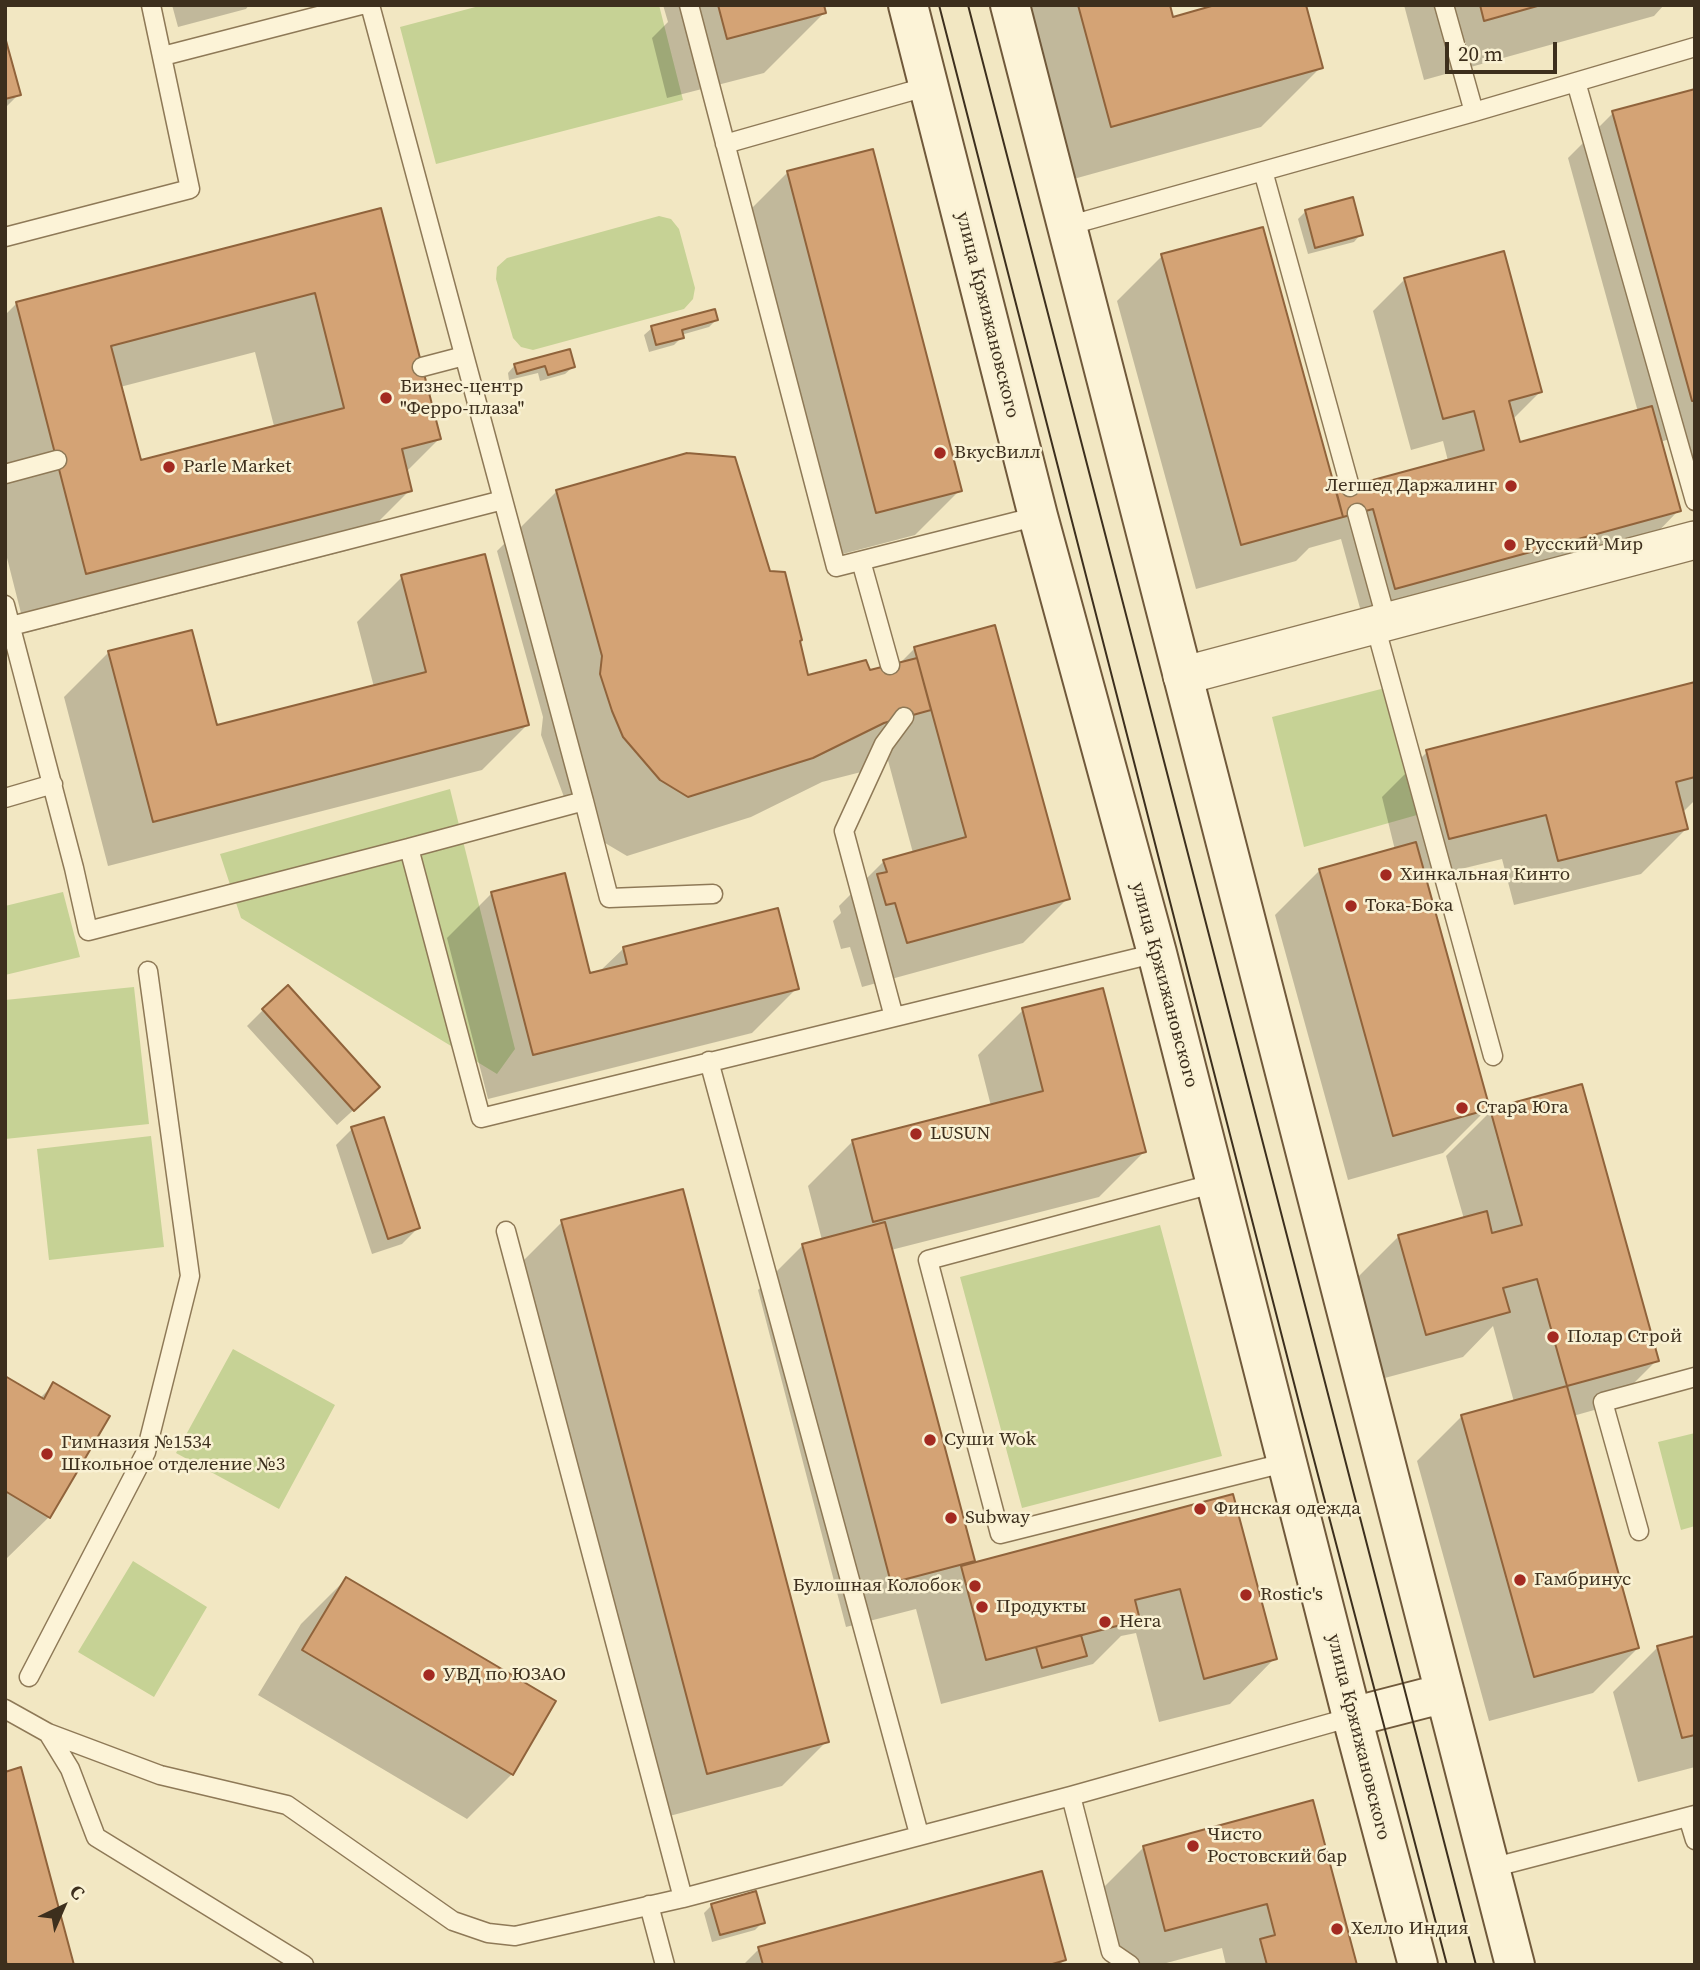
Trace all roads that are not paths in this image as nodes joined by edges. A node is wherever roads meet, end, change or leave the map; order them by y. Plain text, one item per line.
1 (151, 5) edge
2 (361, 5) edge
3 (370, 5) edge
4 (689, 5) edge
5 (908, 5) edge
6 (1010, 5) edge
7 (1444, 5) edge
8 (1695, 47) edge
9 (163, 56) junction
10 (1576, 82) junction
11 (929, 86) junction
12 (1474, 112) junction
13 (726, 144) junction
14 (1263, 171) junction
15 (1067, 226) junction
16 (5, 237) edge
17 (464, 356) junction
18 (422, 367) dead end
19 (57, 460) dead end
20 (5, 474) edge
21 (1350, 486) dead end
22 (503, 500) junction
23 (1695, 501) edge
24 (1357, 513) dead end
25 (1038, 516) junction
26 (1693, 547) edge
27 (862, 561) junction
28 (5, 605) edge
29 (1381, 623) junction
30 (11, 626) junction
31 (890, 665) dead end
32 (1182, 676) junction
33 (904, 717) dead end
34 (53, 785) junction
35 (6, 793) edge
36 (584, 801) junction
37 (409, 848) junction
38 (713, 894) dead end
39 (1157, 953) junction
40 (148, 971) dead end
41 (894, 1017) junction
42 (1493, 1056) dead end
43 (709, 1061) junction
44 (1216, 1183) junction
45 (506, 1231) dead end
46 (1695, 1377) edge
47 (1288, 1462) junction
48 (1639, 1531) dead end
49 (29, 1677) dead end
50 (1445, 1693) junction
51 (5, 1709) edge
52 (1352, 1717) junction
53 (48, 1733) junction
54 (1071, 1796) junction
55 (1691, 1816) edge
56 (919, 1834) junction
57 (1695, 1840) edge
58 (1491, 1868) junction
59 (683, 1898) junction
60 (649, 1905) junction
61 (304, 1965) edge
62 (665, 1965) edge
63 (1130, 1965) edge
64 (1418, 1965) edge
65 (1515, 1965) edge

1 - 9 lane
2 - 9 lane
3 - 17 lane
4 - 13 lane
5 - 11 street, улица Кржижановского
6 - 15 street
7 - 12 lane
8 - 10 lane
9 - 16 lane
10 - 12 lane
10 - 23 lane
11 - 13 lane
11 - 25 street, улица Кржижановского
12 - 14 lane
13 - 27 lane
14 - 15 lane
14 - 21 lane
15 - 32 street
17 - 18 lane
17 - 22 lane
19 - 20 lane
22 - 30 lane
22 - 36 lane
24 - 29 lane
25 - 27 lane
25 - 39 street, улица Кржижановского
26 - 29 street
27 - 31 lane
28 - 30 lane
29 - 32 street
29 - 42 lane
30 - 34 lane
32 - 50 street
33 - 41 lane
34 - 35 lane
34 - 37 lane
36 - 37 lane
36 - 38 lane
37 - 43 lane
39 - 41 lane
39 - 44 street, улица Кржижановского
40 - 49 lane
41 - 43 lane
43 - 56 lane
44 - 47 street, улица Кржижановского
44 - 47 lane
45 - 59 lane
46 - 48 lane
47 - 52 street, улица Кржижановского
50 - 52 street
50 - 58 street
51 - 53 lane
52 - 54 lane
52 - 64 street, улица Кржижановского
53 - 60 lane
53 - 61 lane
54 - 56 lane
54 - 63 lane
55 - 57 lane
55 - 58 lane
56 - 59 lane
58 - 65 street
59 - 60 lane
60 - 62 lane

